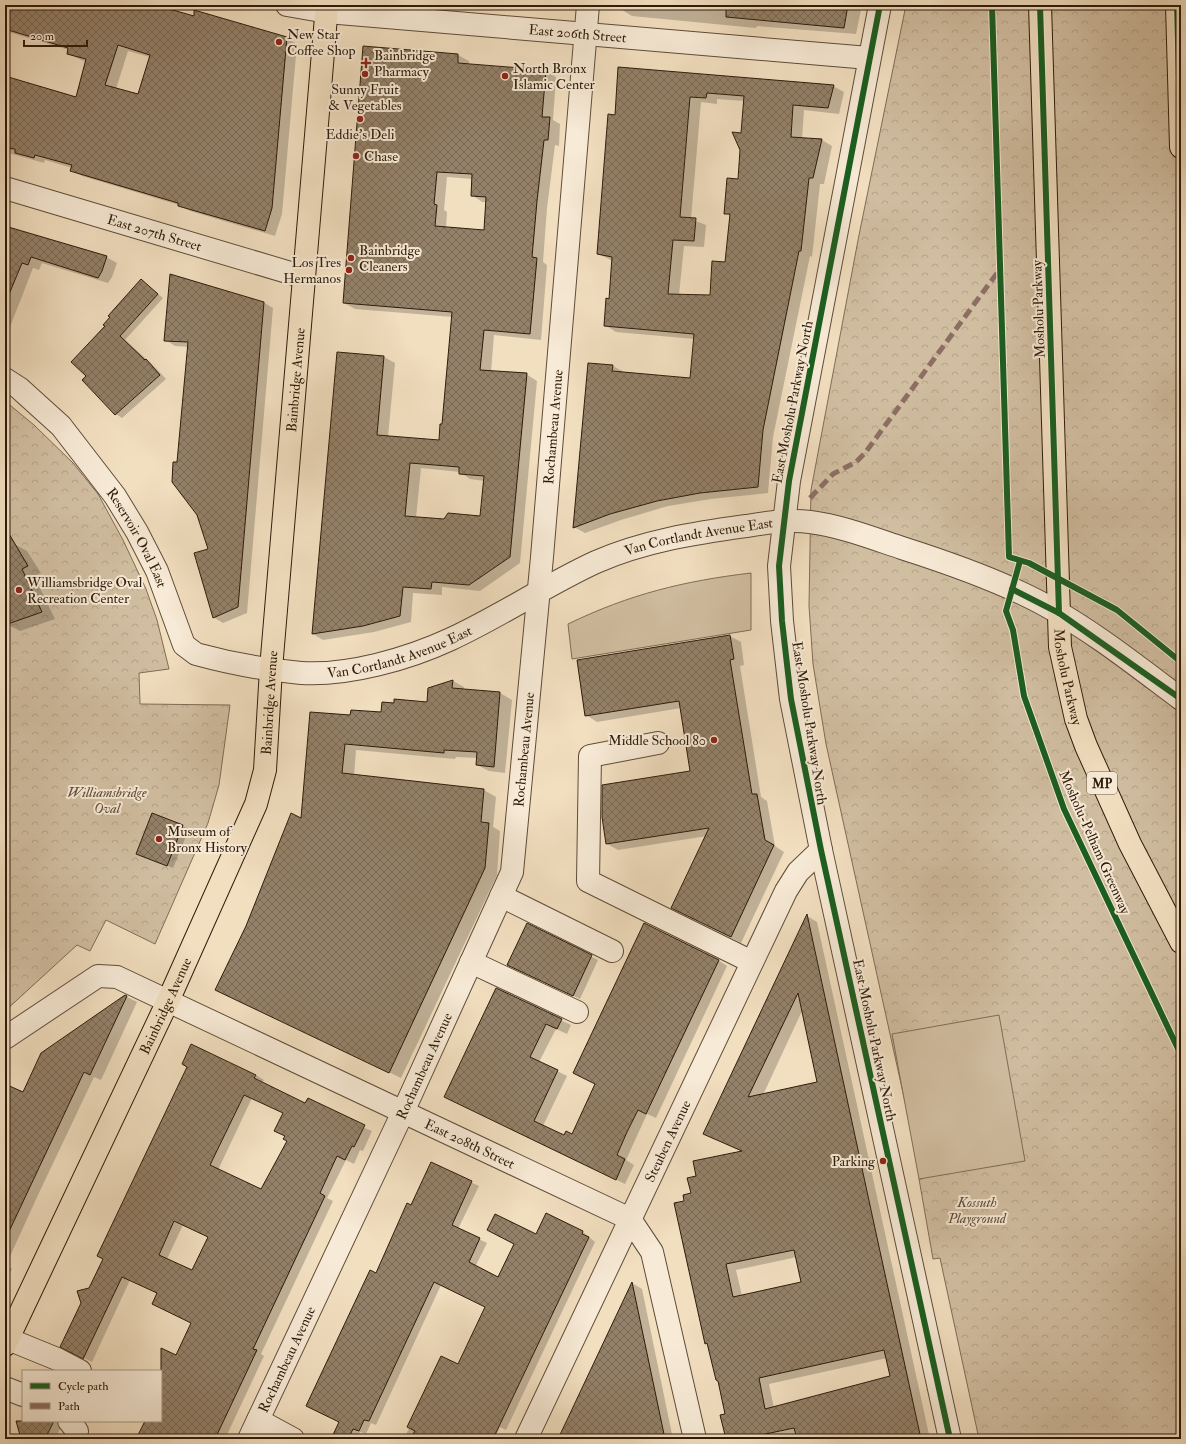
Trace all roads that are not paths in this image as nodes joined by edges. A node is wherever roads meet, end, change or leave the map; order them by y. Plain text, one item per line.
1 (287, 5) edge
2 (588, 5) edge
3 (880, 5) edge
4 (1040, 5) edge
5 (1177, 5) edge
6 (327, 8) edge
7 (431, 13) edge
8 (586, 35) junction
9 (869, 58) junction
10 (1181, 147) edge
11 (5, 188) edge
12 (304, 277) junction
13 (5, 379) edge
14 (783, 522) junction
15 (539, 591) junction
16 (1059, 613) junction
17 (271, 669) junction
18 (1181, 699) edge
19 (658, 743) dead end
20 (821, 850) junction
21 (501, 896) junction
22 (1181, 942) edge
23 (612, 951) dead end
24 (471, 962) junction
25 (752, 962) junction
26 (168, 1001) junction
27 (577, 1012) dead end
28 (5, 1038) edge
29 (403, 1112) junction
30 (630, 1219) junction
31 (7, 1342) edge
32 (78, 1370) edge
33 (5, 1388) edge
34 (22, 1395) edge
35 (258, 1420) junction
36 (249, 1439) edge
37 (293, 1439) edge
38 (526, 1439) edge
39 (695, 1439) edge
40 (950, 1439) edge

1 - 6 street, East 206th Street
2 - 8 street, Rochambeau Avenue
3 - 9 street, East Mosholu Parkway North
4 - 16 main road, Mosholu Parkway / MP
5 - 10 main road
6 - 7 street, East 206th Street
6 - 12 main road, Bainbridge Avenue
7 - 8 street, East 206th Street
8 - 9 street, East 206th Street
8 - 15 street, Rochambeau Avenue
9 - 14 street, East Mosholu Parkway North
11 - 12 street, East 207th Street
12 - 17 main road, Bainbridge Avenue
13 - 17 street, Reservoir Oval East
14 - 15 street, Van Cortlandt Avenue East
14 - 16 street, Van Cortlandt Avenue East
14 - 20 street, East Mosholu Parkway North
15 - 17 street, Van Cortlandt Avenue East
15 - 21 street, Rochambeau Avenue
16 - 18 street, Van Cortlandt Avenue East
16 - 22 main road, Mosholu Parkway / MP
17 - 26 main road, Bainbridge Avenue
19 - 25 street
20 - 25 street, Steuben Avenue
20 - 40 street, East Mosholu Parkway North
21 - 23 street
21 - 24 street, Rochambeau Avenue
24 - 27 street
24 - 29 street, Rochambeau Avenue
25 - 30 street, Steuben Avenue
26 - 28 street, East 208th Street
26 - 29 street, East 208th Street
26 - 31 main road, Bainbridge Avenue
29 - 30 street, East 208th Street
29 - 35 street, Rochambeau Avenue
30 - 38 street, Steuben Avenue
30 - 39 street
31 - 32 street
33 - 34 street
35 - 36 street, Rochambeau Avenue
35 - 37 street

